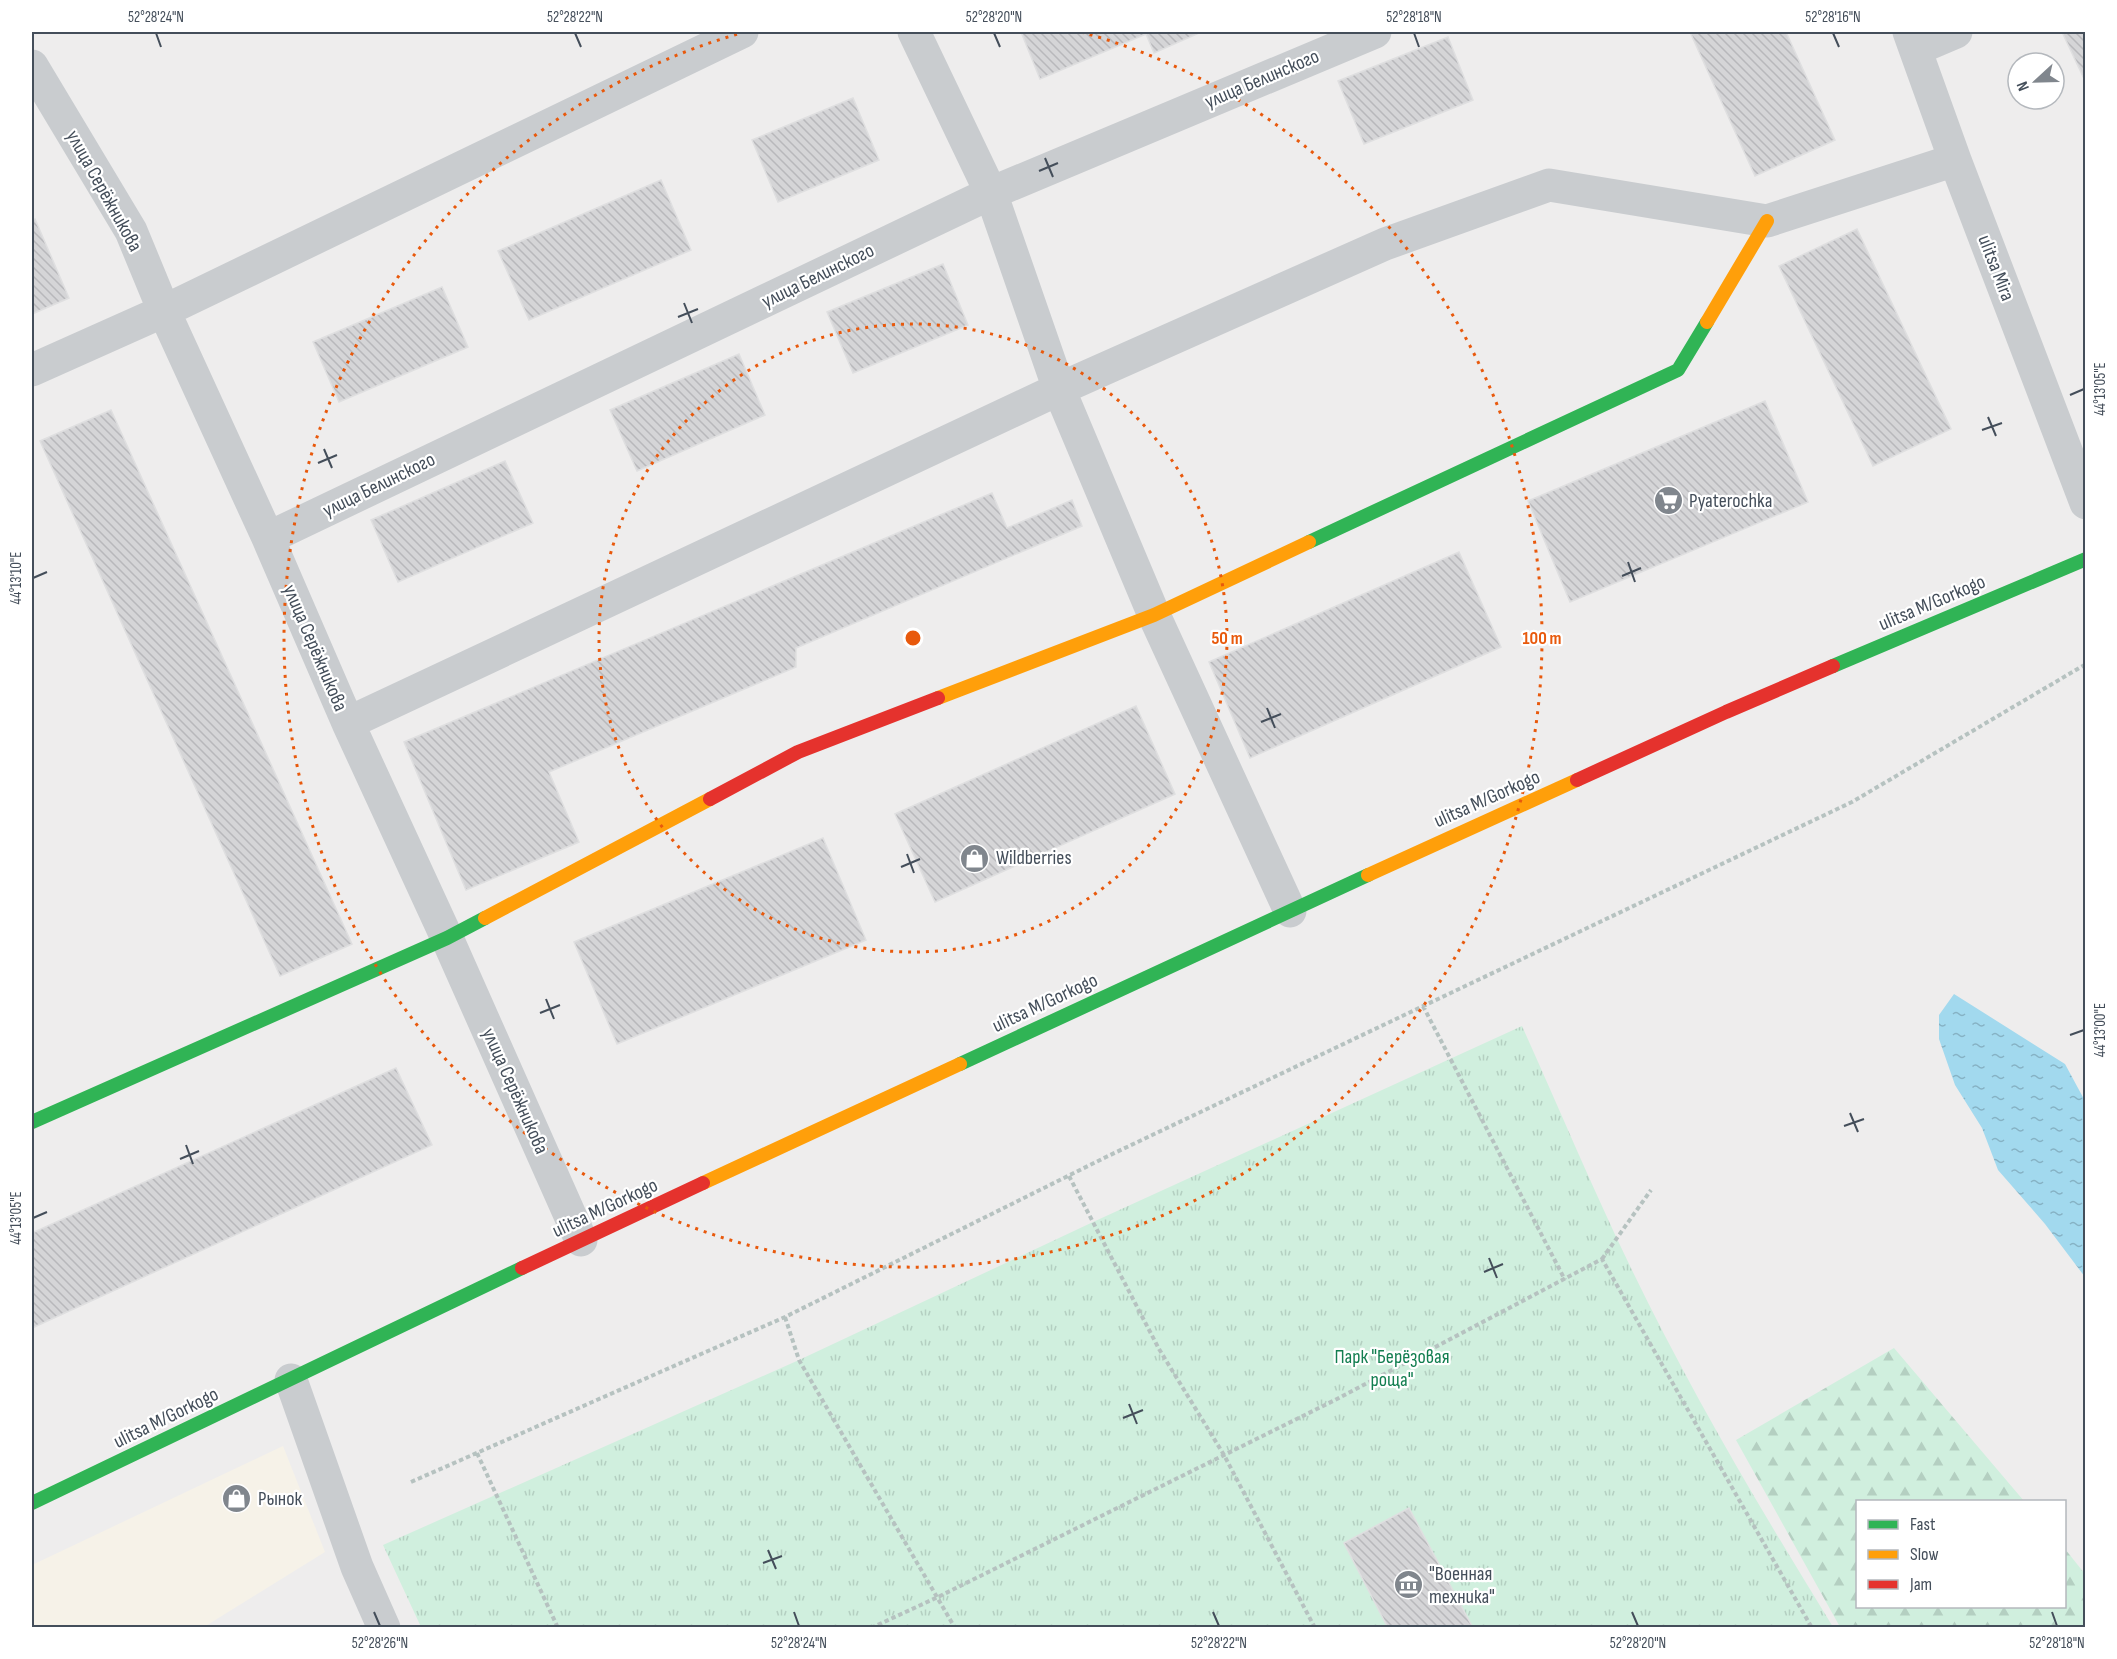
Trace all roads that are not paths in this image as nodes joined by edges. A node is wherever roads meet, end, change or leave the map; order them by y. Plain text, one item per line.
1 (742, 32) edge
2 (914, 32) edge
3 (1375, 32) edge
4 (1956, 32) edge
5 (1913, 40) edge
6 (32, 66) edge
7 (1955, 160) junction
8 (991, 193) junction
9 (1767, 221) junction
10 (164, 311) junction
11 (32, 370) edge
12 (1059, 389) junction
13 (2085, 503) edge
14 (268, 538) junction
15 (2085, 559) edge
16 (1154, 615) junction
17 (348, 723) junction
18 (1290, 911) junction
19 (447, 939) junction
20 (32, 1122) edge
21 (581, 1240) junction
22 (291, 1380) junction
23 (32, 1503) edge
24 (384, 1628) edge

1 - 10 street
2 - 8 street
3 - 8 street, улица Белинского
4 - 5 street
5 - 7 street, ulitsa Mira
6 - 10 street, улица Серёжникова
7 - 9 street
7 - 13 street, ulitsa Mira
8 - 12 street
8 - 14 street, улица Белинского
9 - 12 street
9 - 16 main road
10 - 11 street
10 - 14 street, улица Серёжникова
12 - 16 street
12 - 17 street
14 - 17 street, улица Серёжникова
15 - 18 main road, ulitsa M/Gorkogo
16 - 18 street
16 - 19 main road
17 - 19 street, улица Серёжникова
18 - 21 main road, ulitsa M/Gorkogo
19 - 20 main road
19 - 21 street, улица Серёжникова
21 - 22 main road, ulitsa M/Gorkogo
22 - 23 main road, ulitsa M/Gorkogo
22 - 24 street

